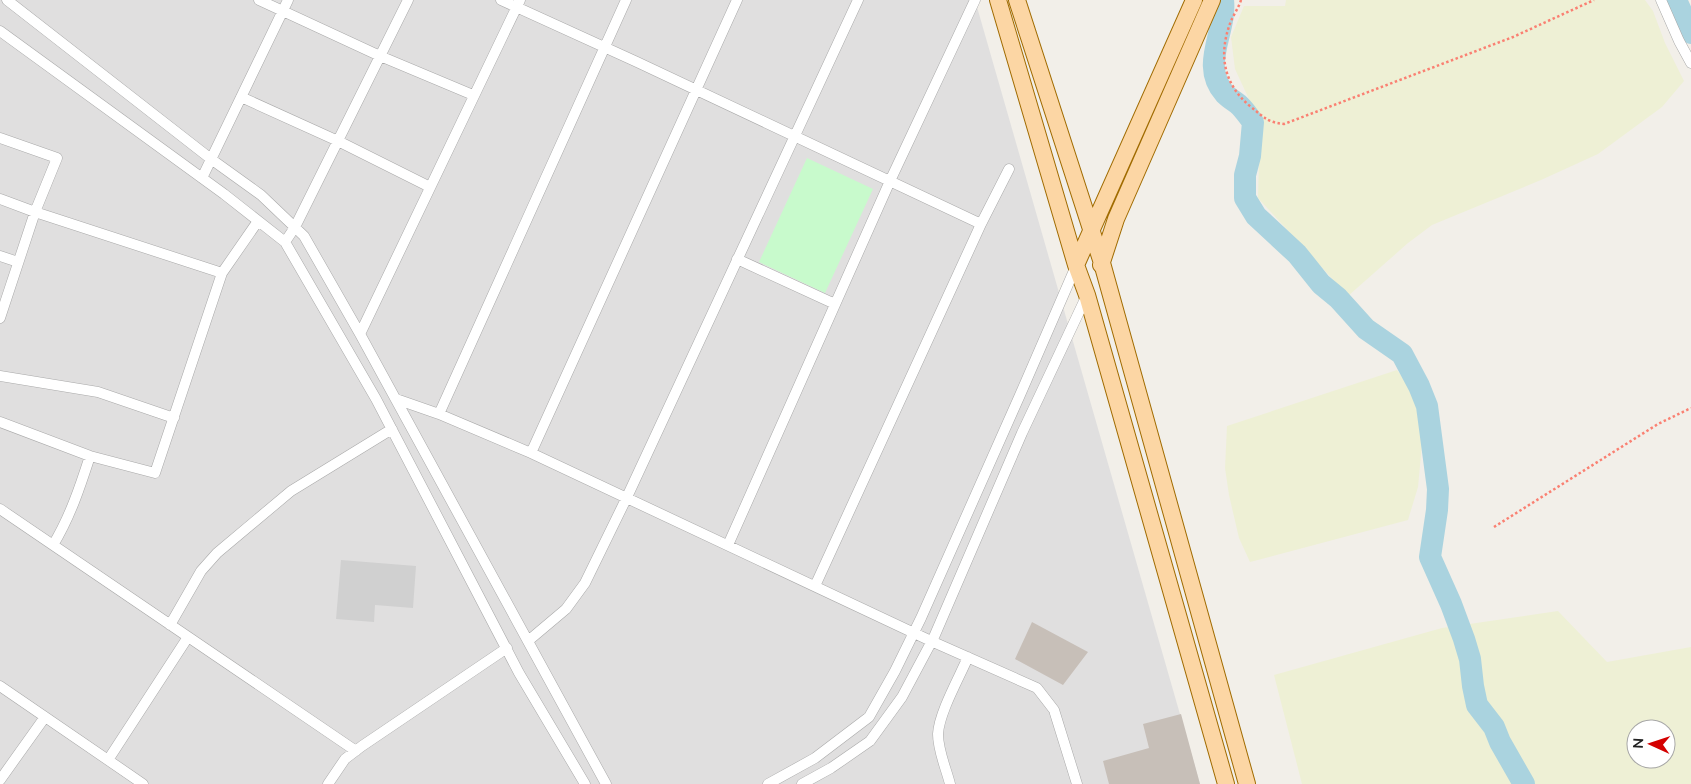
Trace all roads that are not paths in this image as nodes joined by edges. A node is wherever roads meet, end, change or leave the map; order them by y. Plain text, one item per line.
1 (7, 0) edge
2 (259, 0) edge
3 (288, 0) edge
4 (408, 0) edge
5 (501, 0) edge
6 (626, 0) edge
7 (737, 0) edge
8 (858, 0) edge
9 (975, 0) edge
10 (998, 0) edge
11 (1017, 0) edge
12 (1194, 0) edge
13 (1212, 0) edge
14 (1662, 0) edge
15 (518, 4) edge
16 (283, 12) junction
17 (0, 30) edge
18 (605, 47) junction
19 (380, 56) junction
20 (1691, 64) edge
21 (696, 90) junction
22 (473, 95) junction
23 (241, 97) junction
24 (794, 136) junction
25 (0, 138) edge
26 (338, 141) junction
27 (211, 159) junction
28 (1008, 169) dead end
29 (202, 178) junction
30 (890, 181) junction
31 (430, 187) junction
32 (0, 199) edge
33 (35, 212) junction
34 (258, 221) junction
35 (981, 224) junction
36 (295, 227) junction
37 (1091, 230) junction
38 (285, 242) junction
39 (0, 256) edge
40 (737, 259) junction
41 (18, 262) junction
42 (1102, 263) junction
43 (1076, 265) junction
44 (222, 273) junction
45 (1087, 295) junction
46 (835, 304) junction
47 (1, 314) edge
48 (360, 334) junction
49 (0, 376) edge
50 (396, 399) junction
51 (438, 414) junction
52 (174, 418) junction
53 (0, 422) edge
54 (392, 430) junction
55 (531, 453) junction
56 (90, 456) junction
57 (627, 497) junction
58 (0, 509) edge
59 (53, 545) junction
60 (728, 545) junction
61 (815, 586) junction
62 (170, 625) junction
63 (913, 632) junction
64 (188, 637) junction
65 (528, 641) junction
66 (931, 641) junction
67 (506, 648) junction
68 (968, 657) junction
69 (0, 686) edge
70 (45, 717) junction
71 (356, 751) junction
72 (108, 760) junction
73 (0, 780) edge
74 (144, 784) edge
75 (328, 784) edge
76 (585, 784) edge
77 (606, 784) edge
78 (768, 784) edge
79 (802, 784) edge
80 (950, 784) edge
81 (1077, 784) edge
82 (1226, 784) edge
83 (1247, 784) edge

1 - 27 street
2 - 16 street
3 - 16 street
4 - 19 street
5 - 15 street
6 - 18 street
7 - 21 street
8 - 24 street
9 - 30 street
10 - 43 main road
11 - 37 main road
12 - 37 main road
13 - 42 main road
14 - 20 street
15 - 18 street
15 - 22 street
16 - 19 street
16 - 23 street
17 - 29 street
18 - 21 street
18 - 51 street
19 - 22 street
19 - 26 street
21 - 24 street
21 - 55 street
22 - 31 street
23 - 26 street
23 - 27 street
24 - 30 street
24 - 40 street
25 - 33 street
26 - 31 street
26 - 36 street
27 - 29 street
27 - 36 street
28 - 35 street
29 - 34 street
30 - 35 street
30 - 46 street
31 - 48 street
32 - 33 street
33 - 41 street
33 - 44 street
34 - 38 street
34 - 44 street
35 - 61 street
36 - 38 street
36 - 48 street
37 - 42 main road
37 - 43 main road
38 - 54 street
39 - 41 street
40 - 46 street
40 - 57 street
41 - 47 street
42 - 45 main road
42 - 83 main road
43 - 45 main road
43 - 63 street
44 - 52 street
45 - 66 street
45 - 82 main road
46 - 60 street
48 - 50 street
49 - 52 street
50 - 51 street
50 - 65 street
51 - 55 street
52 - 56 street
53 - 56 street
54 - 62 street
54 - 67 street
55 - 57 street
56 - 59 street
57 - 60 street
57 - 65 street
58 - 59 street
59 - 62 street
60 - 61 street
61 - 63 street
62 - 64 street
63 - 66 street
63 - 78 street
64 - 71 street
64 - 72 street
65 - 77 street
66 - 68 street
66 - 79 street
67 - 71 street
67 - 76 street
68 - 80 street
68 - 81 street
69 - 70 street
70 - 72 street
70 - 73 street
71 - 75 street
72 - 74 street

